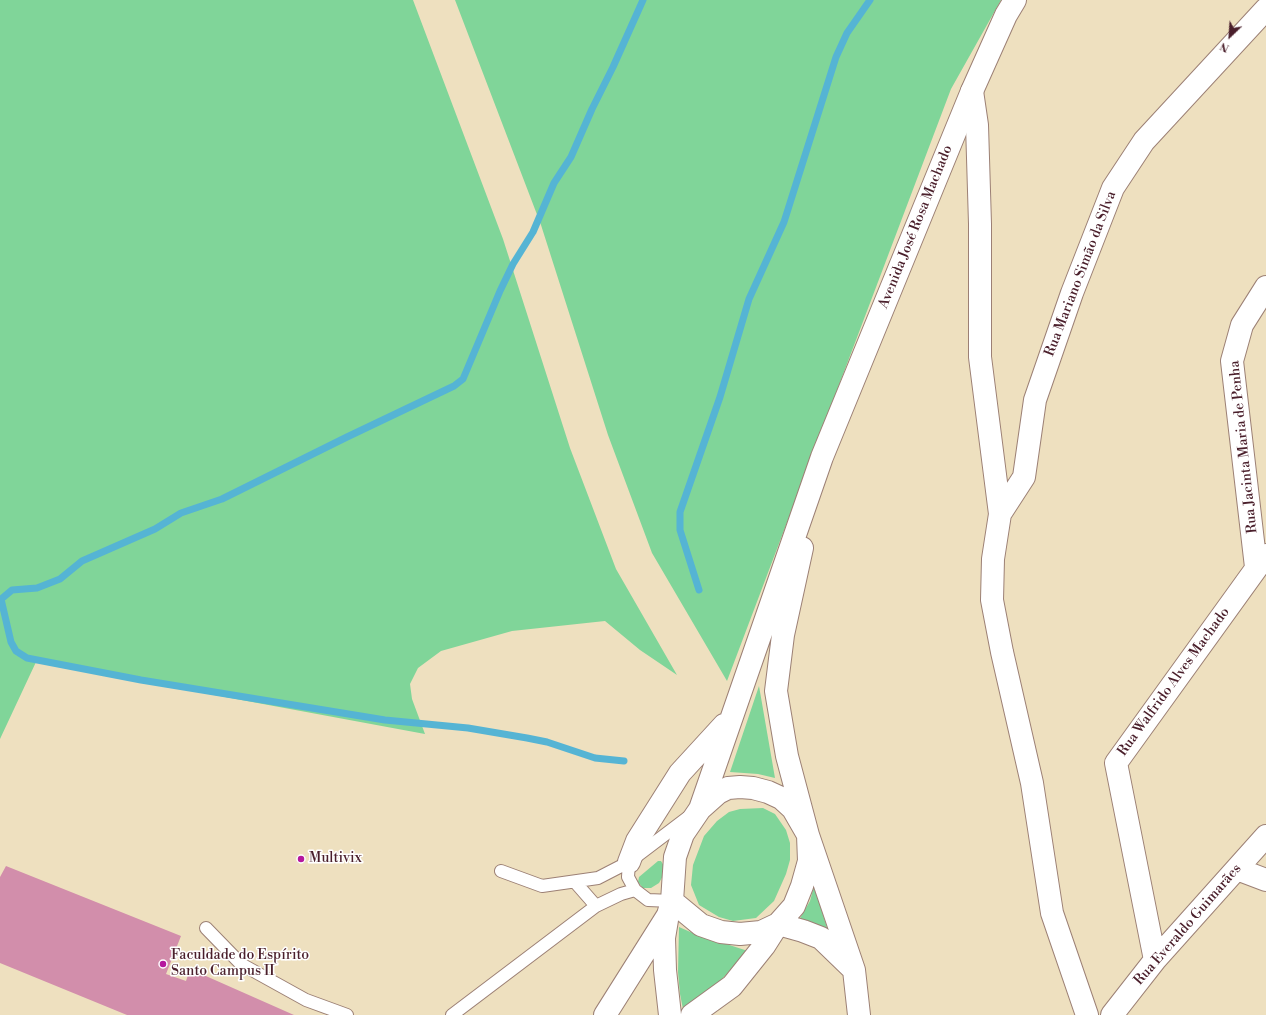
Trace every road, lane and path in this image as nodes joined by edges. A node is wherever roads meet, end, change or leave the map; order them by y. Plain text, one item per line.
1 (1015, 0) edge
2 (1266, 10) edge
3 (972, 91) junction
4 (1266, 287) edge
5 (822, 456) junction
6 (1000, 514) junction
7 (1261, 561) edge
8 (730, 718) junction
9 (700, 809) junction
10 (808, 835) junction
11 (1266, 836) edge
12 (629, 862) junction
13 (1237, 869) junction
14 (501, 871) dead end
15 (1266, 880) edge
16 (575, 882) junction
17 (635, 890) junction
18 (596, 906) junction
19 (670, 908) junction
20 (778, 924) junction
21 (206, 928) dead end
22 (1155, 960) junction
23 (854, 970) junction
24 (347, 1015) edge
25 (452, 1015) edge
26 (605, 1015) edge
27 (670, 1015) edge
28 (692, 1015) edge
29 (859, 1015) edge
30 (1087, 1015) edge
31 (1112, 1015) edge

1 - 3 street, Avenida José Rosa Machado
2 - 6 street, Rua Mariano Simão da Silva
3 - 5 street, Avenida José Rosa Machado
3 - 6 street
4 - 7 street, Rua Jacinta Maria de Penha
5 - 8 street
5 - 10 street
6 - 30 street
7 - 22 street, Rua Walfrido Alves Machado
8 - 9 street
8 - 12 street
9 - 10 street
9 - 12 lane
9 - 19 street
10 - 20 street
10 - 23 street
11 - 13 street, Rua Everaldo Guimarães
12 - 16 lane
12 - 17 lane
13 - 15 street
13 - 22 street, Rua Everaldo Guimarães
14 - 16 lane
16 - 18 lane
17 - 18 lane
17 - 19 lane
18 - 25 lane
19 - 20 street
19 - 26 street
19 - 27 street
20 - 23 street
20 - 28 street
21 - 24 lane
22 - 31 street, Rua Everaldo Guimarães
23 - 29 street

